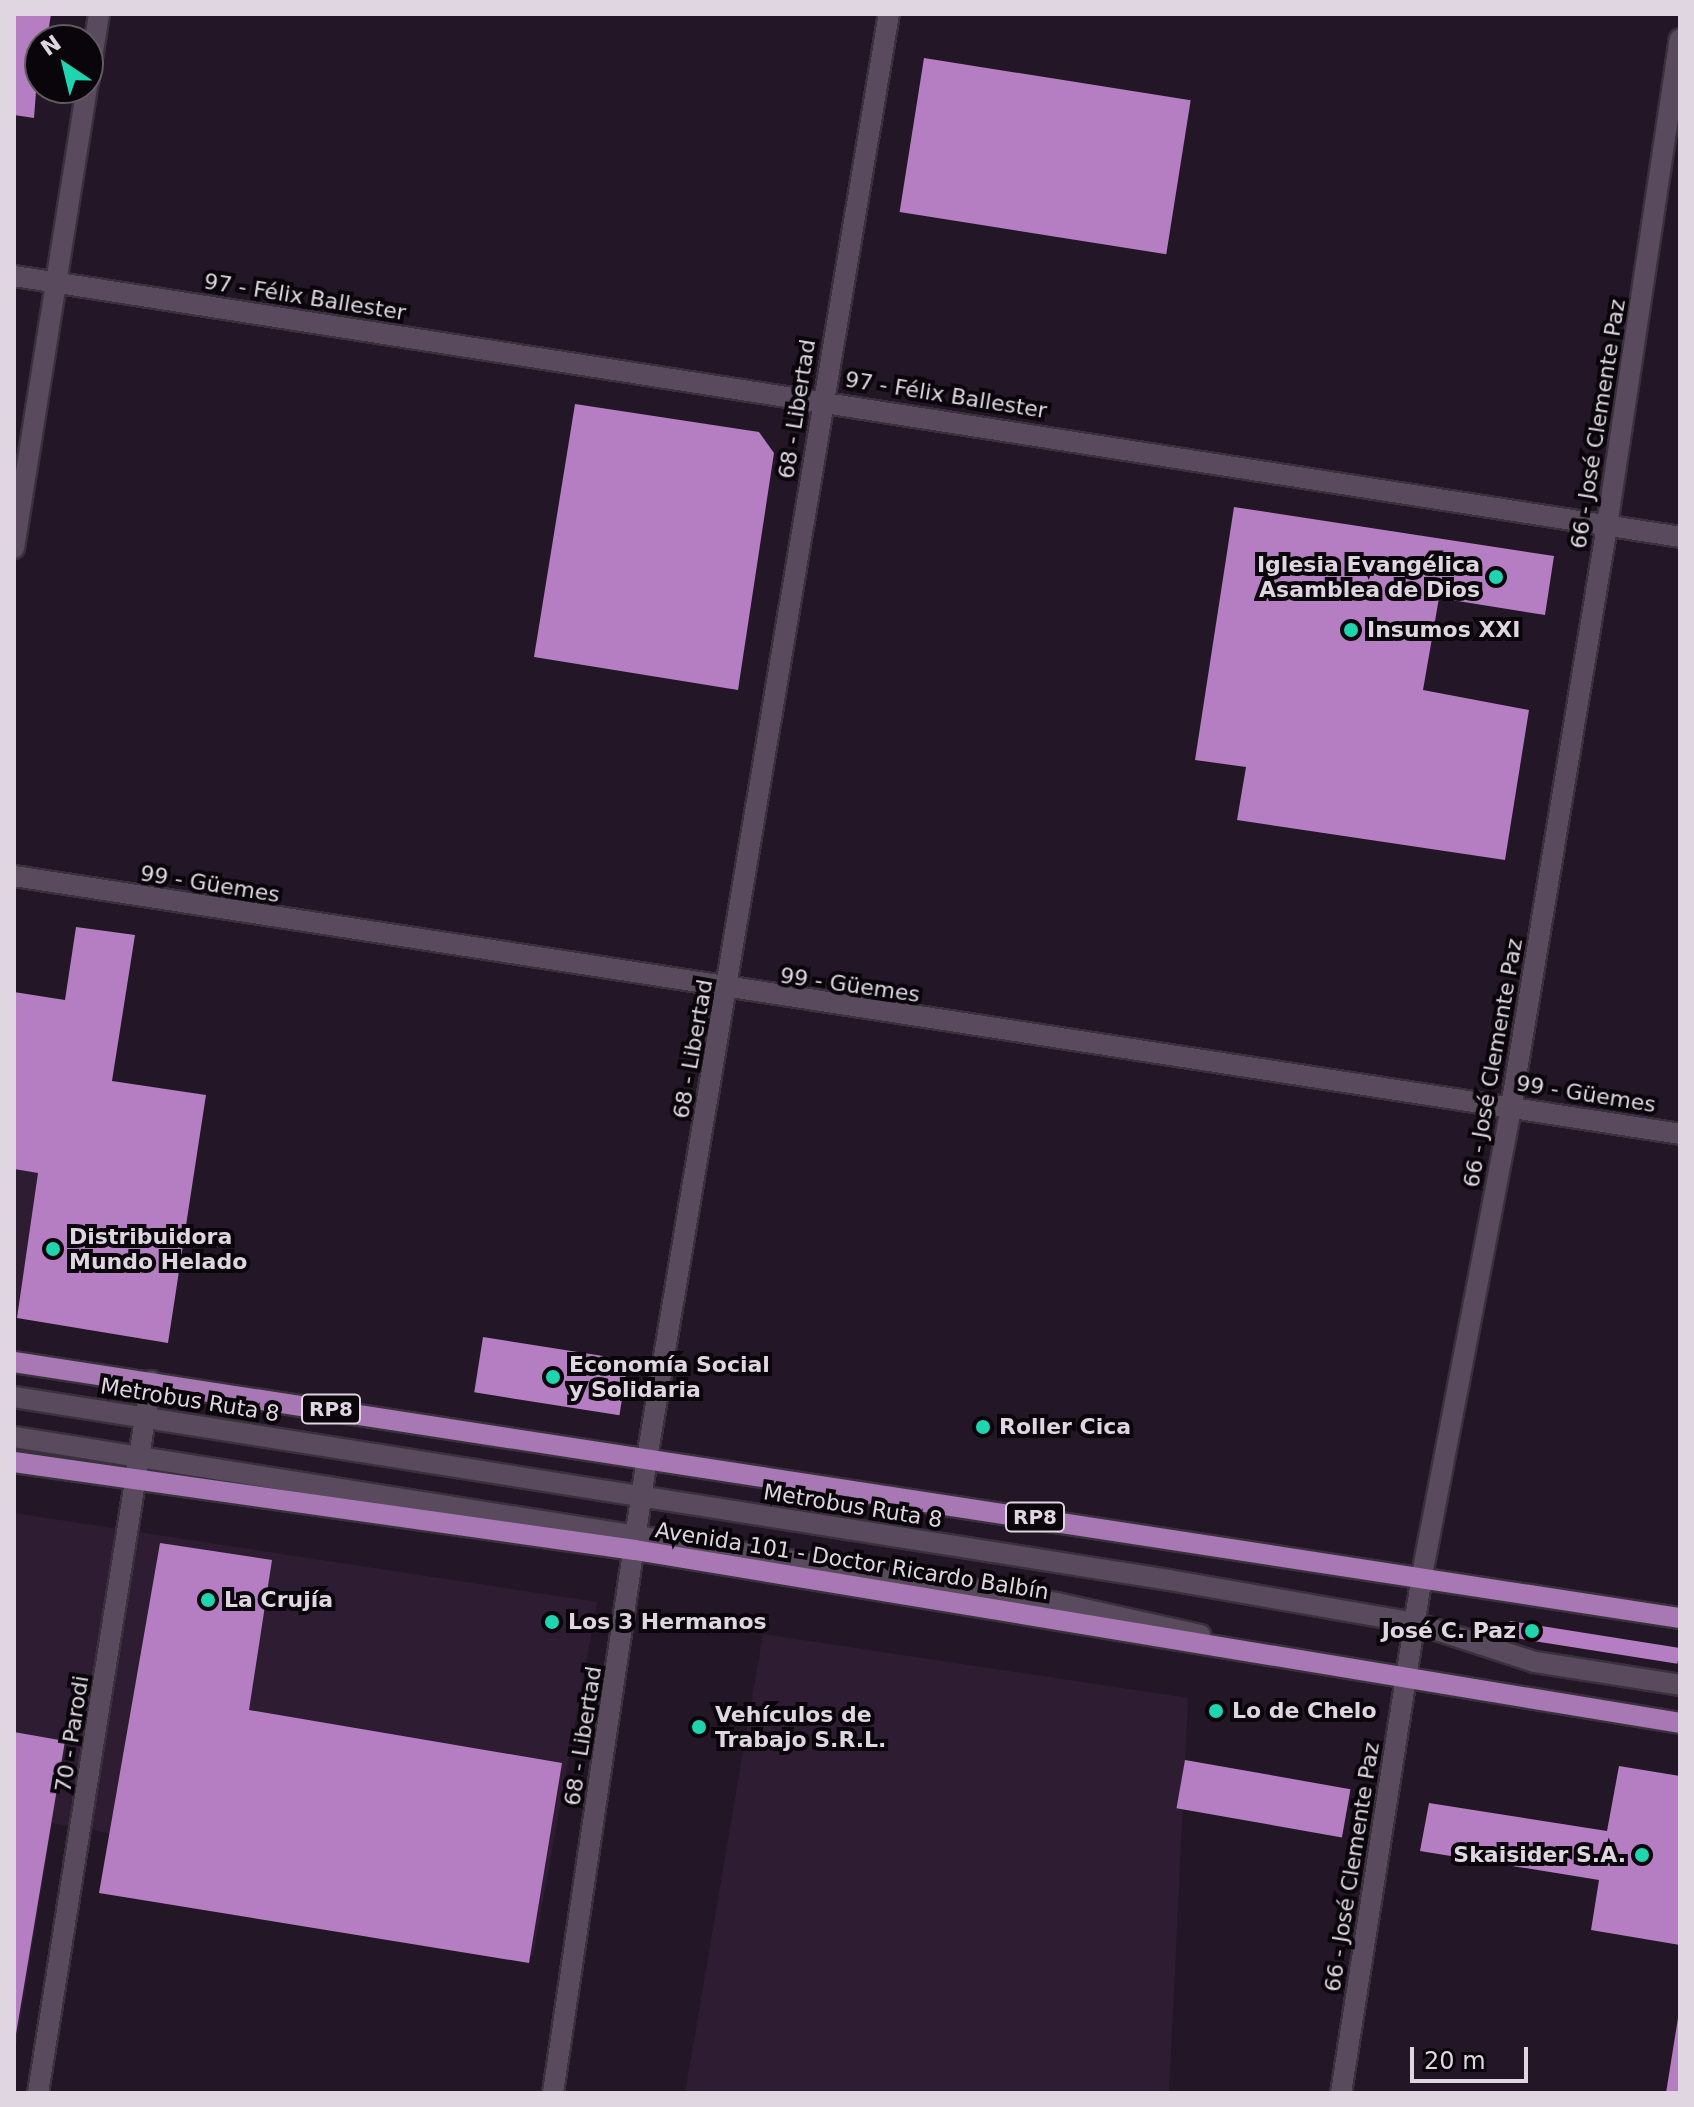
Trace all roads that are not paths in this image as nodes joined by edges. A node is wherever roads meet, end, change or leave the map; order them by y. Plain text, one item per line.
1 (889, 14) edge
2 (1680, 39) edge
3 (85, 104) edge
4 (14, 276) edge
5 (56, 283) junction
6 (822, 399) junction
7 (1607, 526) junction
8 (1680, 537) edge
9 (14, 548) edge
10 (14, 876) edge
11 (727, 991) junction
12 (1511, 1107) junction
13 (1680, 1134) edge
14 (14, 1362) edge
15 (151, 1381) junction
16 (14, 1397) edge
17 (145, 1418) junction
18 (14, 1437) edge
19 (139, 1457) junction
20 (647, 1458) junction
21 (14, 1462) edge
22 (137, 1481) junction
23 (641, 1497) junction
24 (635, 1541) junction
25 (1422, 1575) junction
26 (1680, 1618) edge
27 (1415, 1623) junction
28 (1406, 1677) junction
29 (1680, 1685) edge
30 (1680, 1723) edge
31 (38, 2093) edge
32 (553, 2093) edge
33 (1341, 2093) edge

1 - 6 street, 68 - Libertad
2 - 7 street, 66 - José Clemente Paz
3 - 5 street
4 - 5 street, 97 - Félix Ballester
5 - 6 street, 97 - Félix Ballester
5 - 9 street
6 - 7 street, 97 - Félix Ballester
6 - 11 street, 68 - Libertad
7 - 8 street, 97 - Félix Ballester
7 - 12 street, 66 - José Clemente Paz
10 - 11 street, 99 - Güemes
11 - 12 street, 99 - Güemes
11 - 20 street, 68 - Libertad
12 - 13 street, 99 - Güemes
12 - 25 street, 66 - José Clemente Paz
14 - 15 main road, RP8
15 - 17 street, 70 - Parodi
15 - 20 main road, RP8
16 - 17 street, Metrobus Ruta 8
17 - 19 street, 70 - Parodi
17 - 23 street, Metrobus Ruta 8
18 - 19 street
19 - 22 street, 70 - Parodi
19 - 24 street
20 - 23 street, 68 - Libertad
20 - 25 main road, RP8
21 - 22 main road, Avenida 101 - Doctor Ricardo Balbín
22 - 24 main road, Avenida 101 - Doctor Ricardo Balbín
22 - 31 street, 70 - Parodi
23 - 24 street, 68 - Libertad
23 - 27 street, Metrobus Ruta 8
24 - 28 main road, Avenida 101 - Doctor Ricardo Balbín
24 - 32 street, 68 - Libertad
25 - 26 main road, RP8
25 - 27 street, 66 - José Clemente Paz
27 - 28 street, 66 - José Clemente Paz
27 - 29 street, Metrobus Ruta 8
28 - 30 main road, Avenida 101 - Doctor Ricardo Balbín
28 - 33 street, 66 - José Clemente Paz

